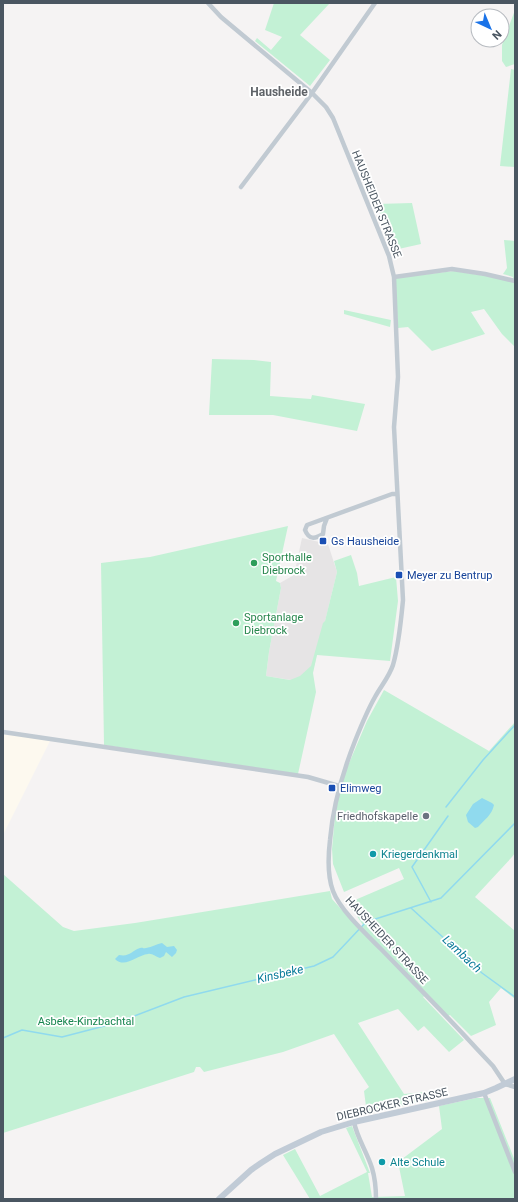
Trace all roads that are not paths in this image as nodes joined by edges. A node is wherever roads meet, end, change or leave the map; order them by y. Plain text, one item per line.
1 (208, 3) edge
2 (375, 3) edge
3 (312, 94) junction
4 (242, 188) dead end
5 (394, 277) junction
6 (515, 281) edge
7 (397, 494) junction
8 (327, 518) junction
9 (3, 732) edge
10 (339, 786) junction
11 (515, 1078) edge
12 (505, 1084) junction
13 (515, 1087) edge
14 (484, 1093) junction
15 (354, 1122) junction
16 (515, 1172) edge
17 (219, 1199) edge
18 (376, 1199) edge

1 - 3 street, HAUSHEIDER STRASSE
2 - 3 street
3 - 4 street
3 - 5 street, HAUSHEIDER STRASSE
5 - 6 street
5 - 7 street, HAUSHEIDER STRASSE
7 - 8 street
7 - 10 street, HAUSHEIDER STRASSE
8 - 8 street
9 - 10 street
10 - 12 street, HAUSHEIDER STRASSE
11 - 12 main road, DIEBROCKER STRASSE
12 - 13 street
12 - 14 main road, DIEBROCKER STRASSE
14 - 15 main road, DIEBROCKER STRASSE
14 - 16 street
15 - 17 main road, DIEBROCKER STRASSE
15 - 18 street

